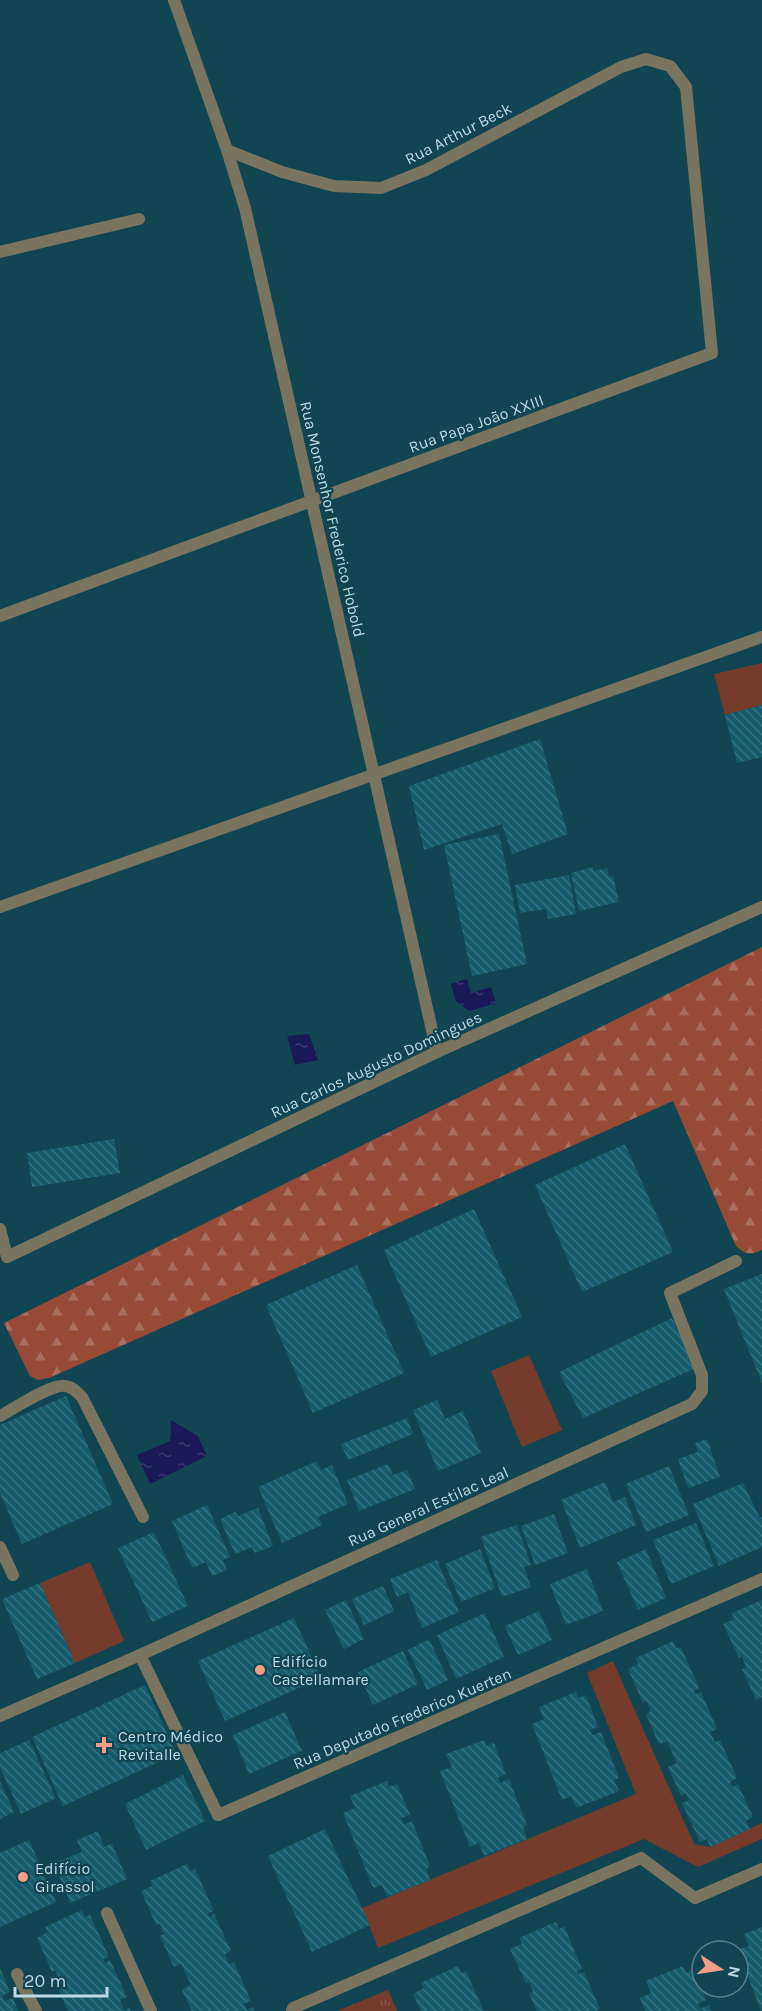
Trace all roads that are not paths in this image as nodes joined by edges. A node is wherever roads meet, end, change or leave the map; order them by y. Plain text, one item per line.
1 (174, 0) edge
2 (686, 87) joint
3 (227, 150) junction
4 (139, 219) dead end
5 (0, 252) edge
6 (312, 501) junction
7 (0, 616) edge
8 (762, 637) edge
9 (374, 775) junction
10 (0, 907) edge
11 (762, 907) edge
12 (437, 1052) junction
13 (0, 1229) edge
14 (736, 1261) dead end
15 (0, 1416) edge
16 (143, 1517) dead end
17 (0, 1547) edge
18 (13, 1575) dead end
19 (762, 1579) edge
20 (140, 1655) junction
21 (0, 1716) edge
22 (762, 1869) edge
23 (107, 1913) dead end
24 (17, 1974) dead end
25 (36, 2011) edge
26 (151, 2011) edge
27 (292, 2011) edge

1 - 3 street, Rua Monsenhor Frederico Hobold
2 - 3 street, Rua Arthur Beck
2 - 6 street, Rua Papa João XXIII
3 - 6 street, Rua Monsenhor Frederico Hobold
4 - 5 street
6 - 7 street, Rua Papa João XXIII
6 - 9 street, Rua Monsenhor Frederico Hobold
8 - 9 street
9 - 10 street
9 - 12 street, Rua Monsenhor Frederico Hobold
11 - 12 street, Rua Carlos Augusto Domingues
12 - 13 street, Rua Carlos Augusto Domingues
14 - 20 street, Rua General Estilac Leal
15 - 16 street
17 - 18 street
19 - 20 street, Rua Deputado Frederico Kuerten
20 - 21 street, Rua General Estilac Leal
22 - 27 street
23 - 26 street
24 - 25 street

